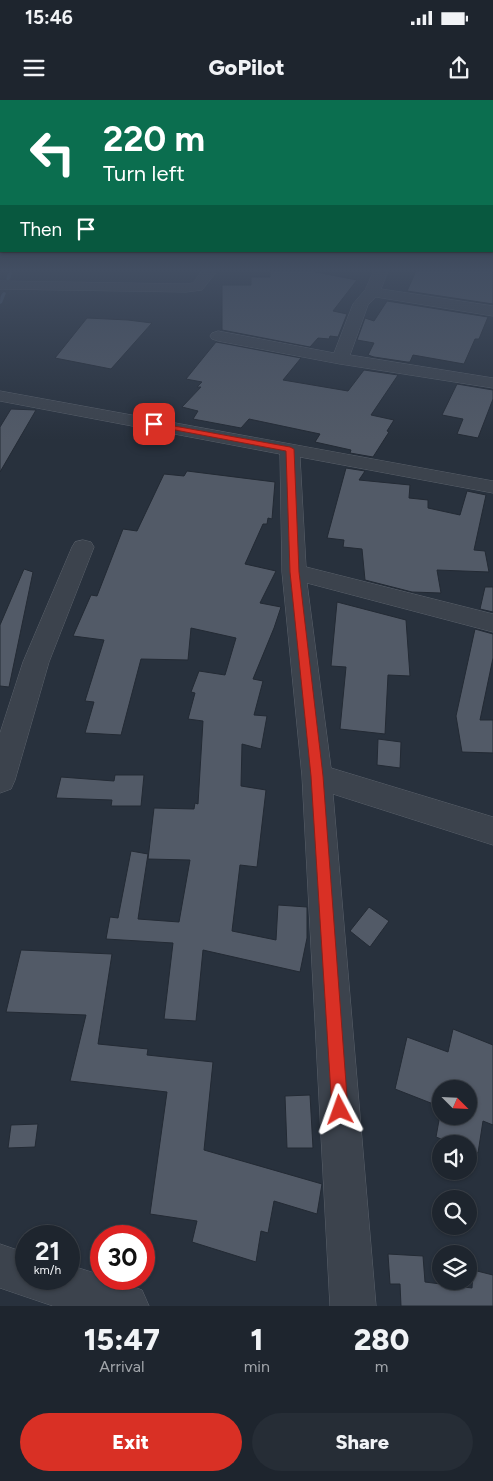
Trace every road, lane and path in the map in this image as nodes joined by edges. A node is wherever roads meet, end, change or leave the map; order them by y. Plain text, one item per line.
1 (352, 327) edge
2 (218, 336) dead end
3 (340, 359) junction
4 (493, 384) edge
5 (0, 396) edge
6 (290, 449) junction
7 (493, 487) edge
8 (83, 546) dead end
9 (294, 572) junction
10 (493, 623) edge
11 (317, 776) junction
12 (0, 780) edge
13 (493, 831) edge
14 (0, 1266) edge
15 (15, 1271) edge
16 (74, 1290) edge
17 (126, 1306) edge
18 (354, 1306) edge

1 - 3 street
2 - 3 street
3 - 4 street
5 - 6 street
6 - 7 street
6 - 9 street
8 - 12 street
9 - 10 street
9 - 11 street
11 - 13 street
11 - 18 street
14 - 15 street
16 - 17 street

